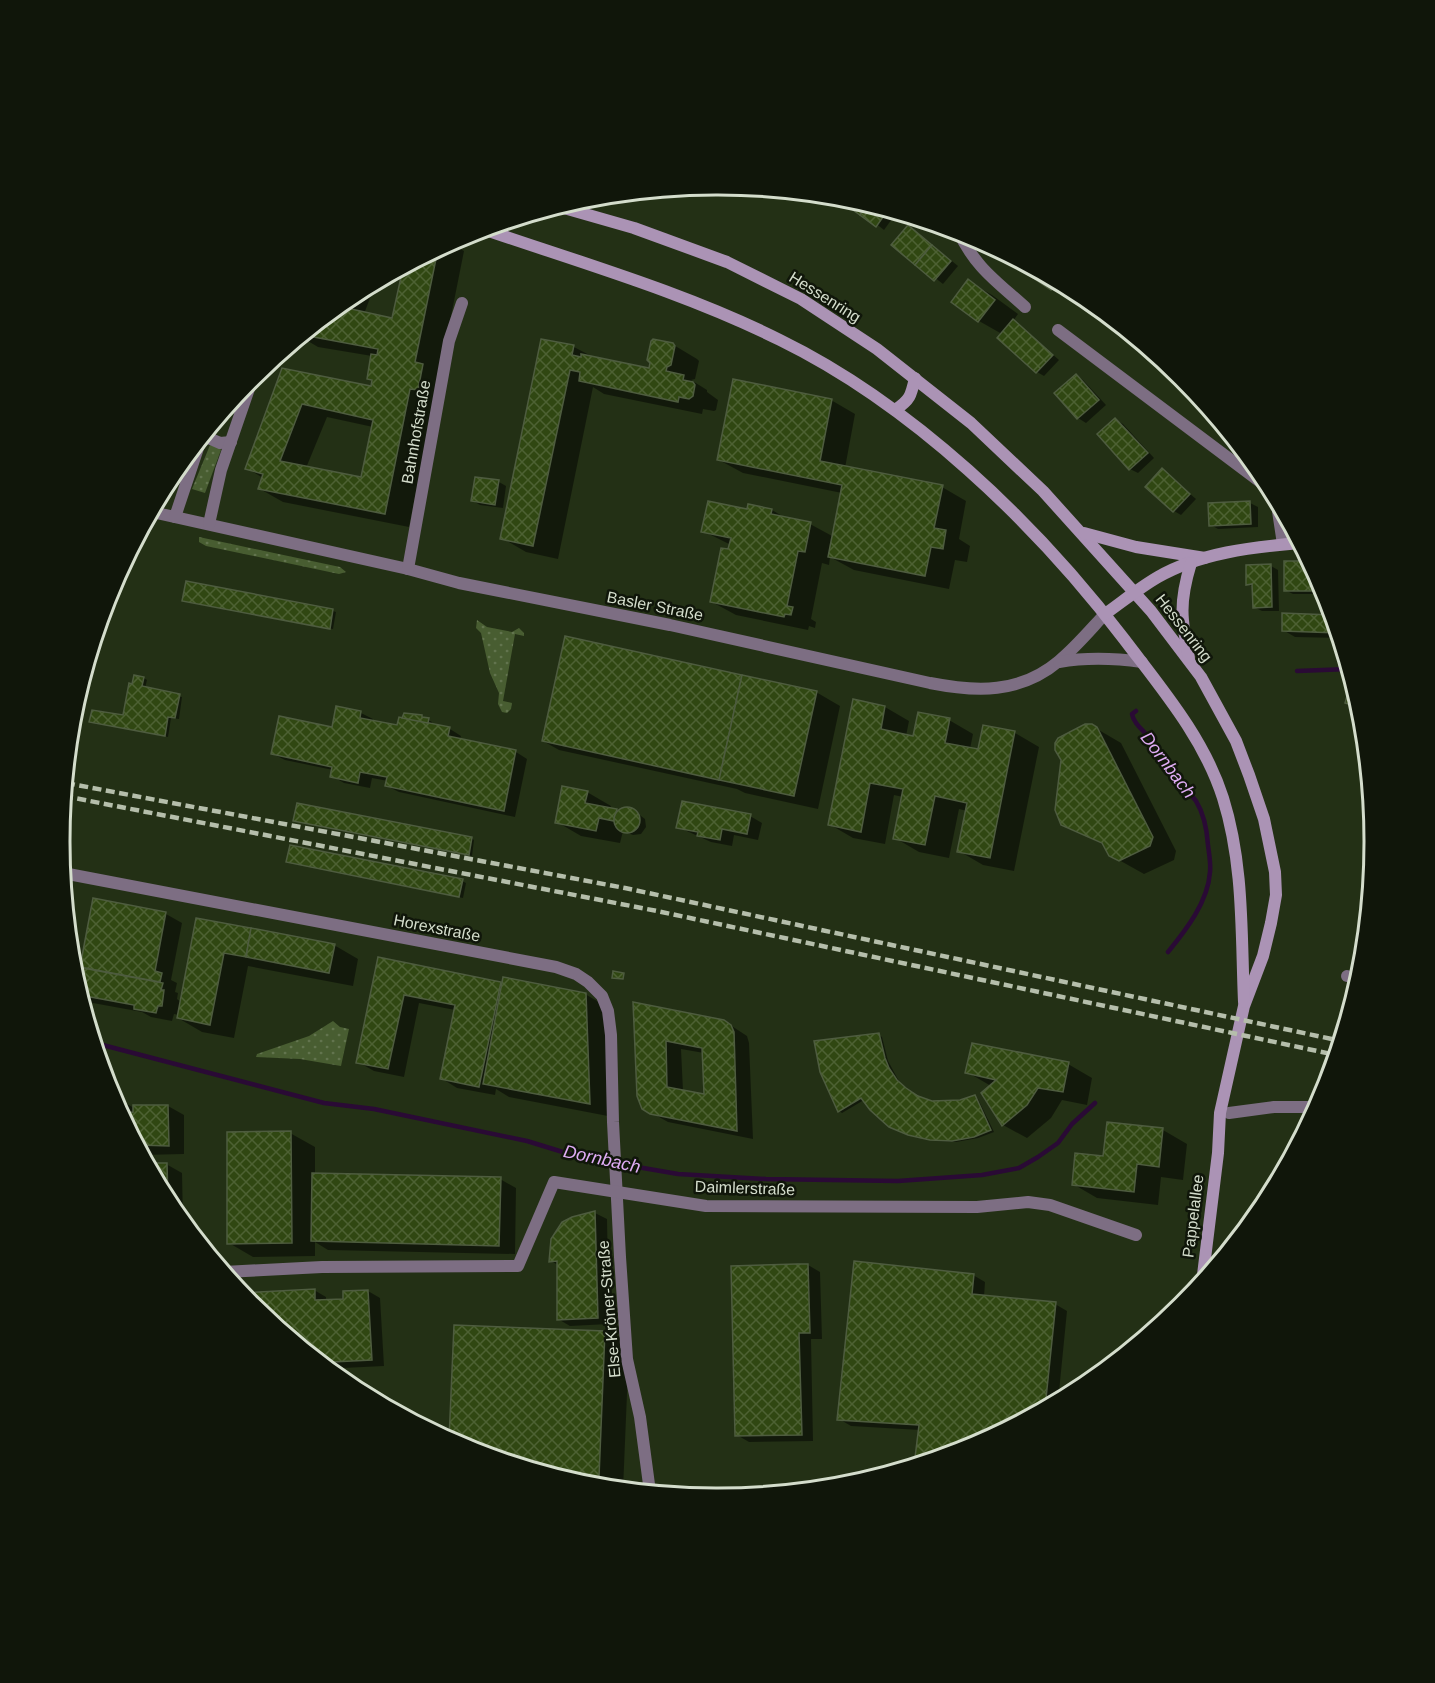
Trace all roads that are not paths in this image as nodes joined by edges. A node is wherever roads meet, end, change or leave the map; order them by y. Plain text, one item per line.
1 (575, 211) edge
2 (497, 234) edge
3 (964, 244) edge
4 (462, 303) dead end
5 (1025, 307) dead end
6 (1058, 330) dead end
7 (915, 378) junction
8 (245, 400) edge
9 (895, 410) junction
10 (211, 439) edge
11 (231, 442) junction
12 (195, 461) edge
13 (1249, 473) edge
14 (160, 514) edge
15 (176, 517) junction
16 (1279, 520) edge
17 (209, 524) junction
18 (1083, 533) junction
19 (1292, 543) edge
20 (1283, 544) junction
21 (1208, 558) junction
22 (1191, 563) junction
23 (408, 569) junction
24 (1135, 592) junction
25 (1105, 614) junction
26 (1142, 662) junction
27 (1190, 662) junction
28 (1058, 663) junction
29 (72, 875) edge
30 (1244, 1006) junction
31 (1232, 1065) junction
32 (1307, 1107) edge
33 (1229, 1113) junction
34 (1218, 1153) junction
35 (617, 1193) junction
36 (1137, 1235) dead end
37 (1204, 1268) edge
38 (234, 1271) edge
39 (649, 1485) edge

1 - 7 street, Hessenring
2 - 9 street
3 - 5 street
4 - 23 street, Bahnhofstraße
6 - 13 street
7 - 9 street
7 - 18 street, Hessenring
8 - 11 street
9 - 25 street
10 - 11 street
11 - 17 street
12 - 15 street
14 - 15 street, Basler Straße
15 - 17 street, Basler Straße
16 - 20 street
17 - 23 street, Basler Straße
18 - 21 street
18 - 24 street, Hessenring
19 - 20 street
20 - 21 street
21 - 22 street
22 - 24 street
22 - 27 street
23 - 28 street, Basler Straße
24 - 25 street
24 - 27 street, Hessenring
25 - 26 street
25 - 28 street, Basler Straße
26 - 28 street
26 - 30 street
27 - 30 street, Hessenring
29 - 35 street, Horexstraße
30 - 31 street, Pappelallee
31 - 33 street, Pappelallee
31 - 34 street, Pappelallee
32 - 33 street
33 - 34 street, Pappelallee
34 - 37 street, Pappelallee
35 - 36 street, Daimlerstraße
35 - 38 street, Daimlerstraße
35 - 39 street, Else-Kröner-Straße

